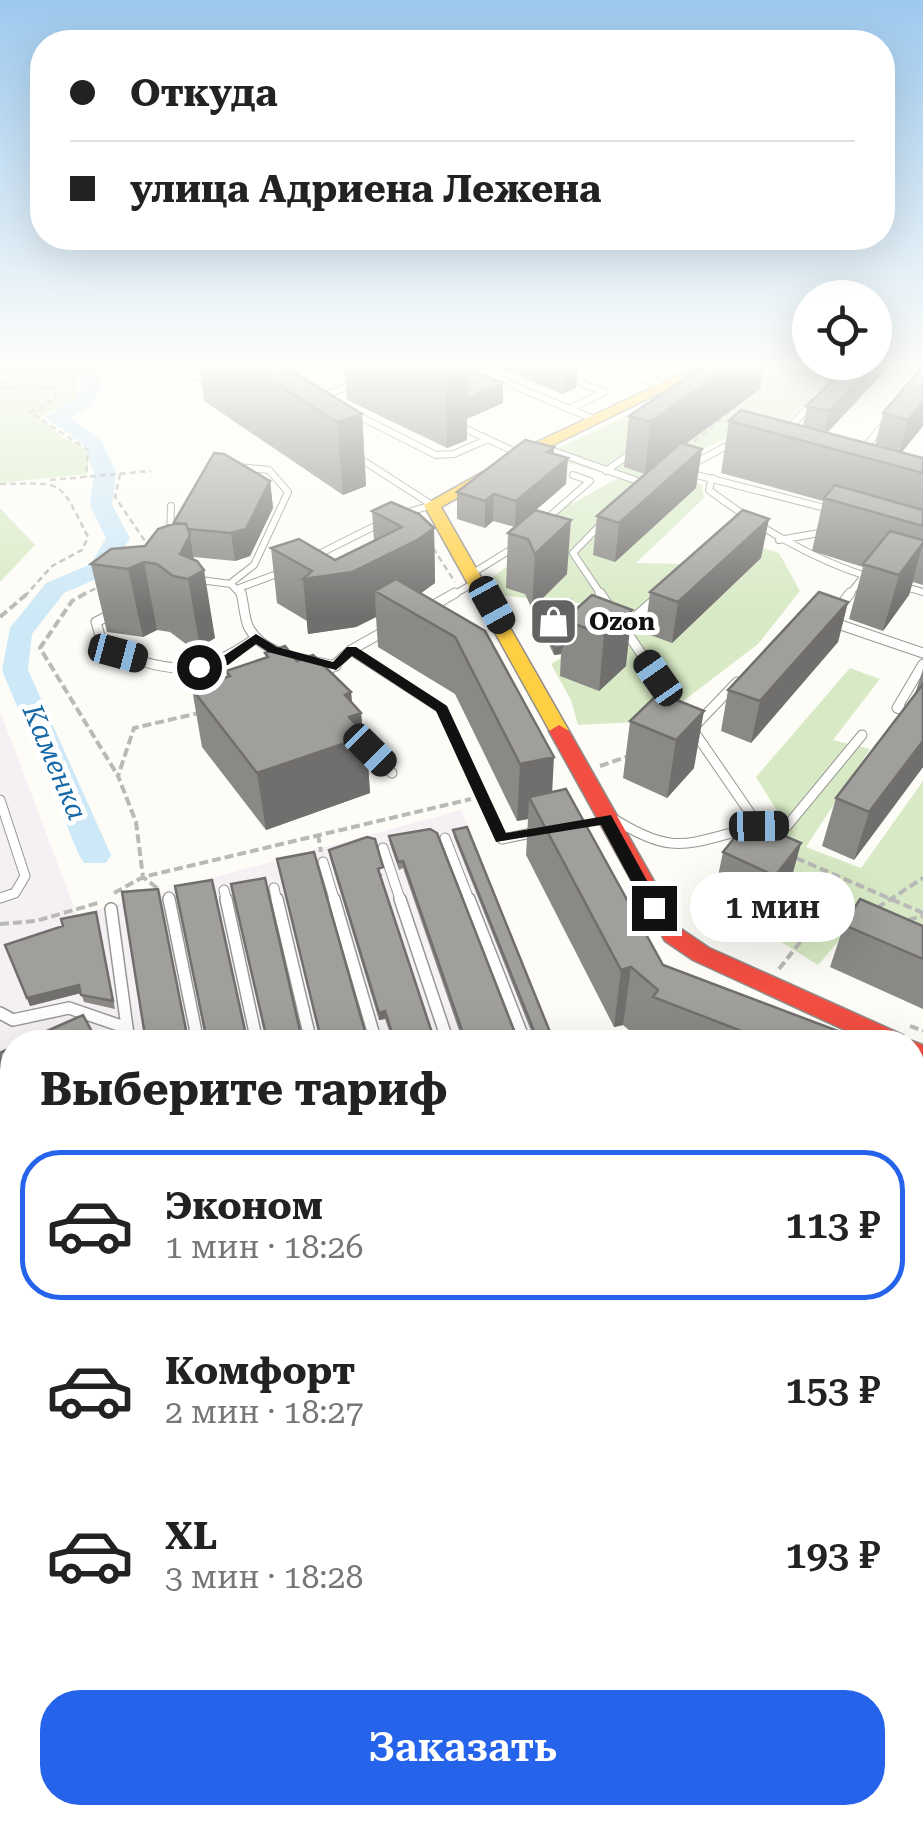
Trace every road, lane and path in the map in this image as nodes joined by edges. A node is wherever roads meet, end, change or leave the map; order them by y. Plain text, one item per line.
1 (82, 446) edge
2 (420, 446) edge
3 (472, 446) edge
4 (514, 446) edge
5 (541, 446) edge
6 (689, 446) edge
7 (729, 446) edge
8 (865, 446) edge
9 (639, 448) edge
10 (840, 449) edge
11 (531, 451) junction
12 (349, 452) edge
13 (858, 454) junction
14 (875, 458) edge
15 (225, 466) edge
16 (688, 466) junction
17 (151, 471) dead end
18 (606, 471) junction
19 (120, 474) junction
20 (574, 476) dead end
21 (661, 476) edge
22 (86, 477) junction
23 (712, 478) junction
24 (45, 480) junction
25 (643, 483) junction
26 (0, 484) edge
27 (632, 494) edge
28 (432, 504) junction
29 (171, 506) dead end
30 (838, 511) edge
31 (610, 516) edge
32 (538, 526) edge
33 (832, 530) edge
34 (525, 538) edge
35 (779, 540) junction
36 (170, 541) edge
37 (429, 542) edge
38 (151, 551) edge
39 (310, 558) edge
40 (293, 566) edge
41 (179, 568) edge
42 (864, 576) junction
43 (473, 578) junction
44 (112, 579) edge
45 (189, 579) junction
46 (879, 580) edge
47 (177, 584) edge
48 (894, 584) edge
49 (236, 585) junction
50 (666, 590) edge
51 (923, 592) edge
52 (130, 605) edge
53 (415, 615) edge
54 (0, 616) edge
55 (399, 624) edge
56 (623, 628) junction
57 (256, 638) junction
58 (351, 650) junction
59 (923, 653) edge
60 (923, 664) edge
61 (336, 666) junction
62 (743, 675) edge
63 (320, 676) edge
64 (209, 708) edge
65 (923, 717) edge
66 (693, 728) junction
67 (354, 735) edge
68 (862, 735) dead end
69 (636, 753) edge
70 (596, 768) dead end
71 (392, 772) dead end
72 (118, 776) junction
73 (483, 796) junction
74 (0, 800) edge
75 (599, 818) junction
76 (759, 826) junction
77 (554, 829) edge
78 (446, 838) dead end
79 (383, 848) dead end
80 (323, 862) dead end
81 (144, 877) junction
82 (923, 878) edge
83 (274, 888) dead end
84 (224, 890) dead end
85 (113, 894) dead end
86 (892, 896) junction
87 (169, 897) joint
88 (0, 898) edge
89 (105, 906) joint
90 (871, 912) edge
91 (923, 915) edge
92 (861, 921) edge
93 (0, 924) edge
94 (896, 924) edge
95 (764, 962) dead end
96 (0, 1013) edge
97 (127, 1028) joint
98 (196, 1030) edge
99 (254, 1030) edge
100 (308, 1030) edge
101 (372, 1030) edge
102 (444, 1030) edge
103 (521, 1030) edge
104 (891, 1030) edge

1 - 22 path
2 - 3 lane
4 - 11 lane
5 - 11 street
6 - 16 path
7 - 16 lane
8 - 13 lane
9 - 18 lane
10 - 13 lane
11 - 18 lane
11 - 28 street
12 - 28 lane
13 - 14 lane
15 - 49 lane
16 - 23 lane
17 - 19 path
18 - 25 lane
19 - 22 path
19 - 38 path
20 - 32 lane
21 - 25 lane
22 - 24 path
23 - 30 lane
23 - 35 lane
24 - 26 path
24 - 54 path
25 - 27 lane
28 - 39 lane
28 - 43 street
29 - 36 lane
31 - 56 lane
33 - 35 lane
34 - 43 lane
35 - 42 lane
37 - 43 path
40 - 49 lane
41 - 45 lane
42 - 46 lane
42 - 59 lane
43 - 53 lane
43 - 75 street
44 - 72 path
45 - 47 lane
45 - 49 lane
48 - 51 lane
49 - 57 lane
50 - 56 lane
52 - 57 lane
55 - 58 lane
56 - 66 lane
57 - 61 lane
58 - 61 lane
58 - 73 lane
60 - 65 lane
61 - 63 lane
62 - 66 lane
64 - 72 path
66 - 76 lane
67 - 71 lane
68 - 76 lane
69 - 70 path
72 - 81 path
73 - 77 lane
73 - 81 path
74 - 88 lane
75 - 76 lane
75 - 104 street
76 - 86 path
78 - 103 lane
79 - 102 lane
80 - 101 lane
81 - 85 path
81 - 87 path
82 - 86 path
83 - 100 lane
84 - 99 lane
86 - 90 path
86 - 91 path
87 - 98 lane
89 - 93 path
89 - 97 lane
91 - 94 path
92 - 95 path
96 - 97 lane

